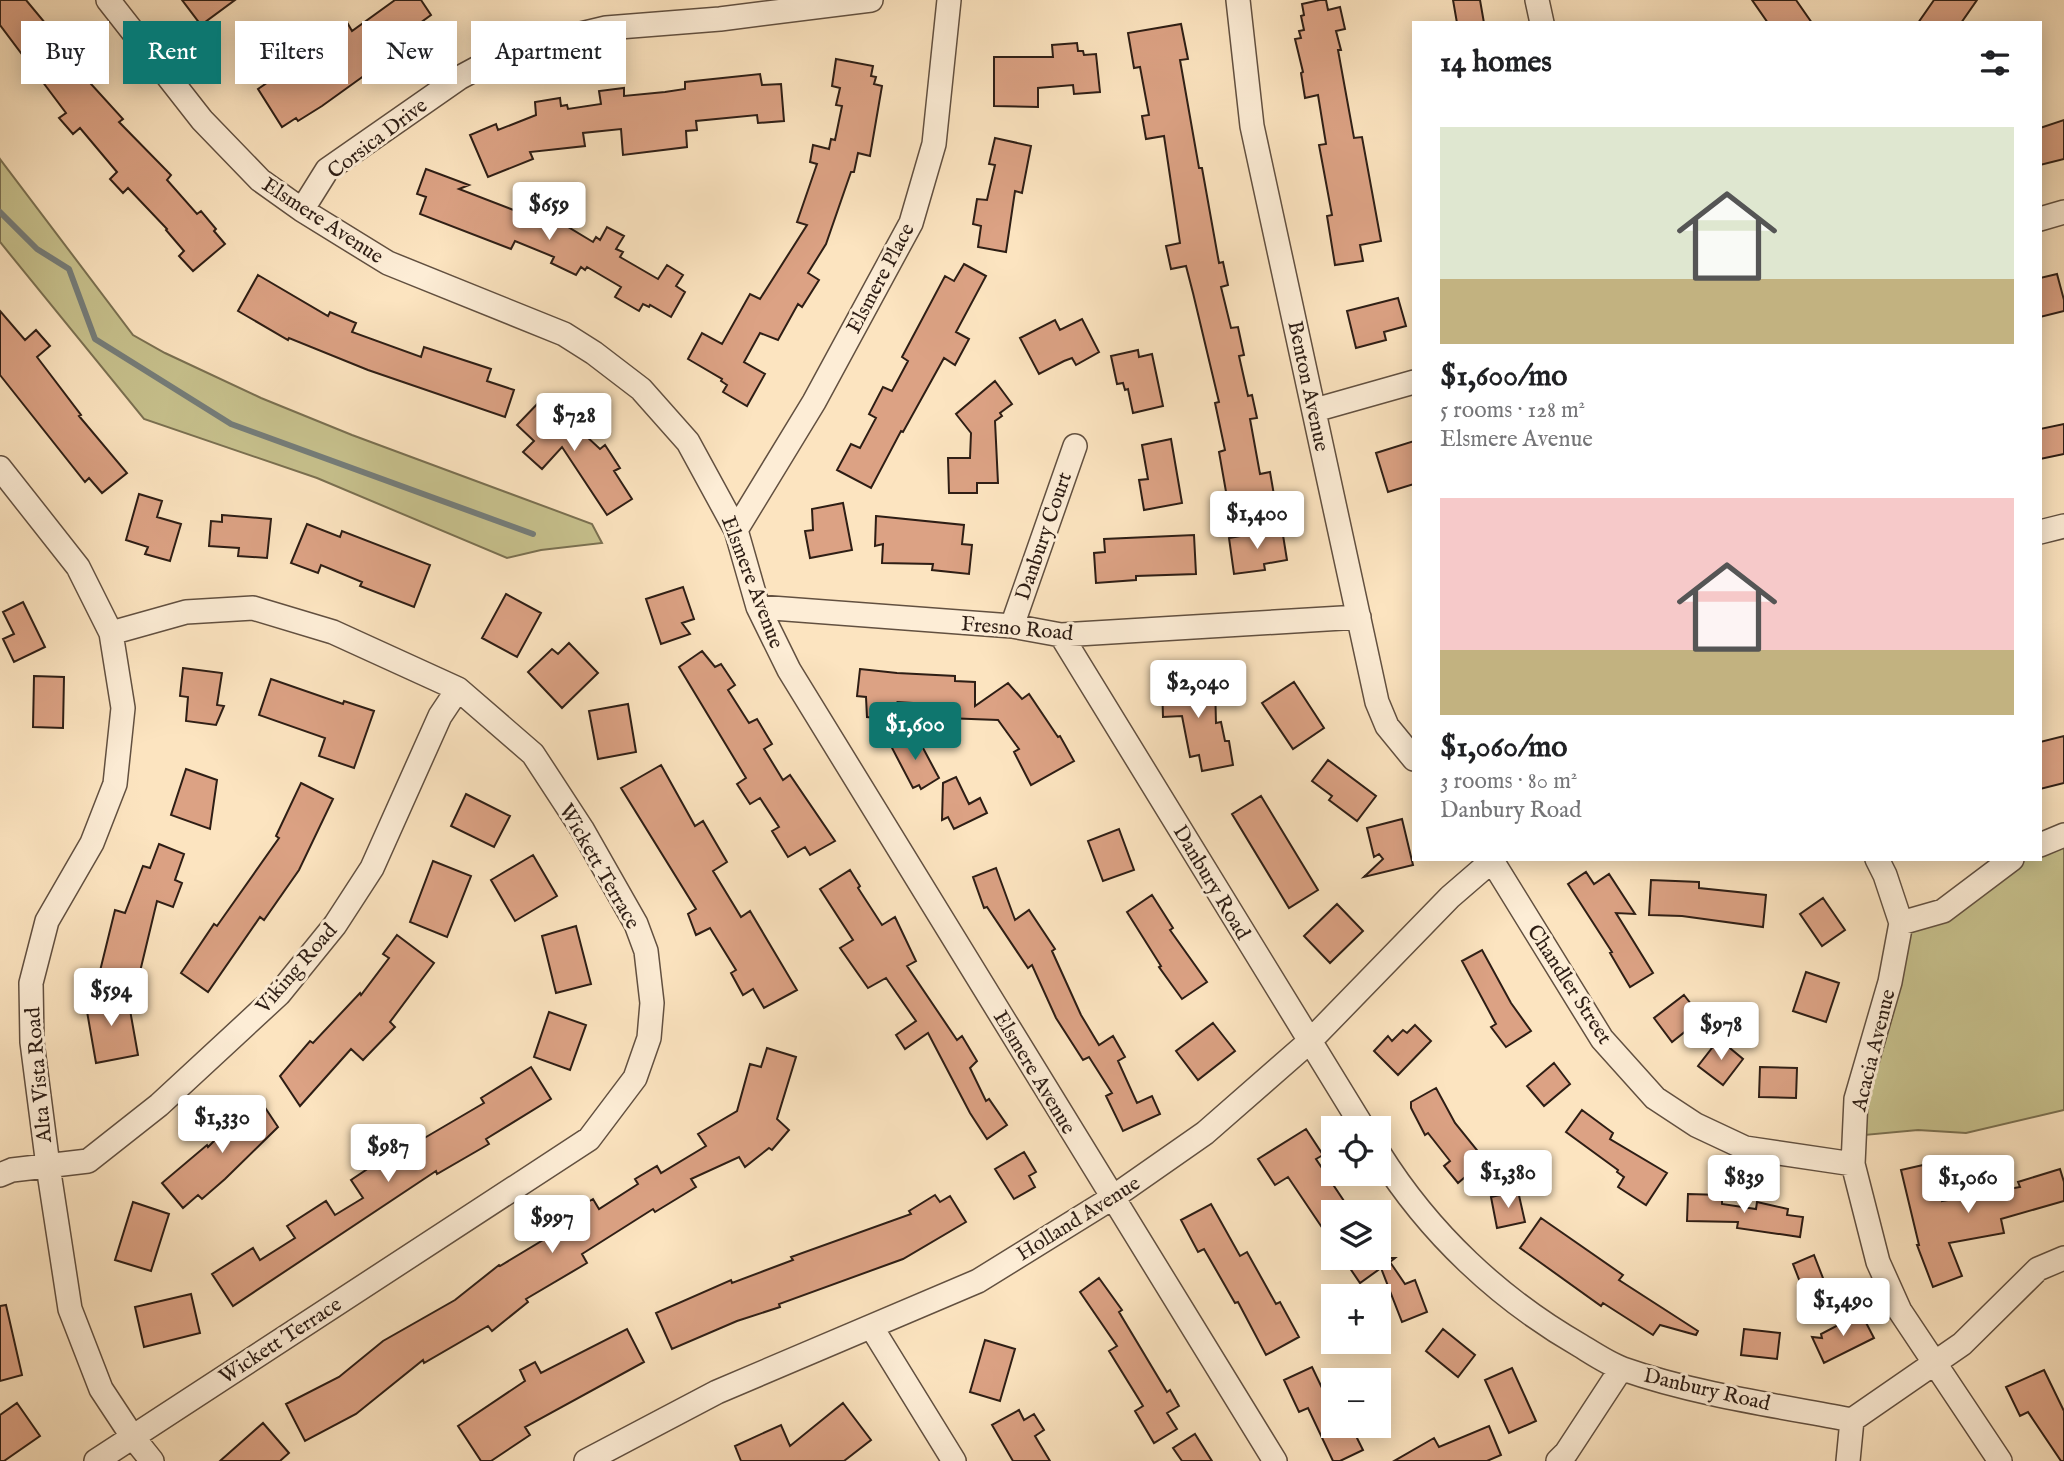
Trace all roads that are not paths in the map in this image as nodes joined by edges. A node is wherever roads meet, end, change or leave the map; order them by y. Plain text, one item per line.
1 (108, 0) edge
2 (872, 0) edge
3 (949, 0) edge
4 (1238, 0) edge
5 (1536, 0) edge
6 (1541, 21) edge
7 (302, 210) junction
8 (2064, 212) edge
9 (2042, 218) edge
10 (1412, 383) edge
11 (1315, 410) junction
12 (1075, 446) dead end
13 (0, 468) edge
14 (2064, 526) edge
15 (736, 530) junction
16 (2042, 531) edge
17 (758, 607) junction
18 (1359, 617) junction
19 (1012, 626) junction
20 (111, 634) junction
21 (1061, 635) junction
22 (458, 689) junction
23 (1412, 757) edge
24 (2064, 835) edge
25 (2042, 844) edge
26 (1492, 861) edge
27 (1494, 861) edge
28 (1878, 861) edge
29 (2009, 861) edge
30 (1901, 923) junction
31 (1310, 1042) junction
32 (1356, 1116) edge
33 (1853, 1164) junction
34 (48, 1166) junction
35 (1391, 1171) edge
36 (0, 1175) edge
37 (1112, 1198) junction
38 (2064, 1258) edge
39 (872, 1328) junction
40 (1935, 1362) junction
41 (1621, 1369) junction
42 (1852, 1420) junction
43 (132, 1436) junction
44 (96, 1461) edge
45 (152, 1461) edge
46 (586, 1461) edge
47 (954, 1461) edge
48 (1275, 1461) edge
49 (1558, 1461) edge
50 (1848, 1461) edge
51 (2000, 1461) edge

1 - 7 street, Elsmere Avenue
2 - 7 street, Corsica Drive
3 - 15 street, Elsmere Place
4 - 11 street, Benton Avenue
5 - 6 street
7 - 15 street, Elsmere Avenue
8 - 9 street
10 - 11 street
11 - 18 street, Benton Avenue
12 - 19 street, Danbury Court
13 - 20 street, Alta Vista Road
14 - 16 street
15 - 17 street, Elsmere Avenue
17 - 19 street, Fresno Road
17 - 37 street, Elsmere Avenue
18 - 21 street, Fresno Road
18 - 23 street, Benton Avenue
19 - 21 street, Fresno Road
20 - 22 street, Wickett Terrace
20 - 34 street, Alta Vista Road
21 - 31 street, Danbury Road
22 - 34 street, Viking Road
22 - 43 street, Wickett Terrace
24 - 25 street
26 - 31 street, Holland Avenue
27 - 33 street, Chandler Street
28 - 30 street, Acacia Avenue
29 - 30 street
30 - 33 street, Acacia Avenue
31 - 32 street, Danbury Road
31 - 37 street, Holland Avenue
33 - 40 street, Acacia Avenue
34 - 36 street, Viking Road
34 - 43 street, Alta Vista Road
35 - 41 street, Danbury Road
37 - 39 street, Holland Avenue
37 - 48 street, Elsmere Avenue
38 - 40 street
39 - 46 street, Holland Avenue
39 - 47 street
40 - 42 street
40 - 51 street, Acacia Avenue
41 - 42 street, Danbury Road
41 - 49 street
42 - 50 street
43 - 44 street, Wickett Terrace
43 - 45 street, Alta Vista Road

